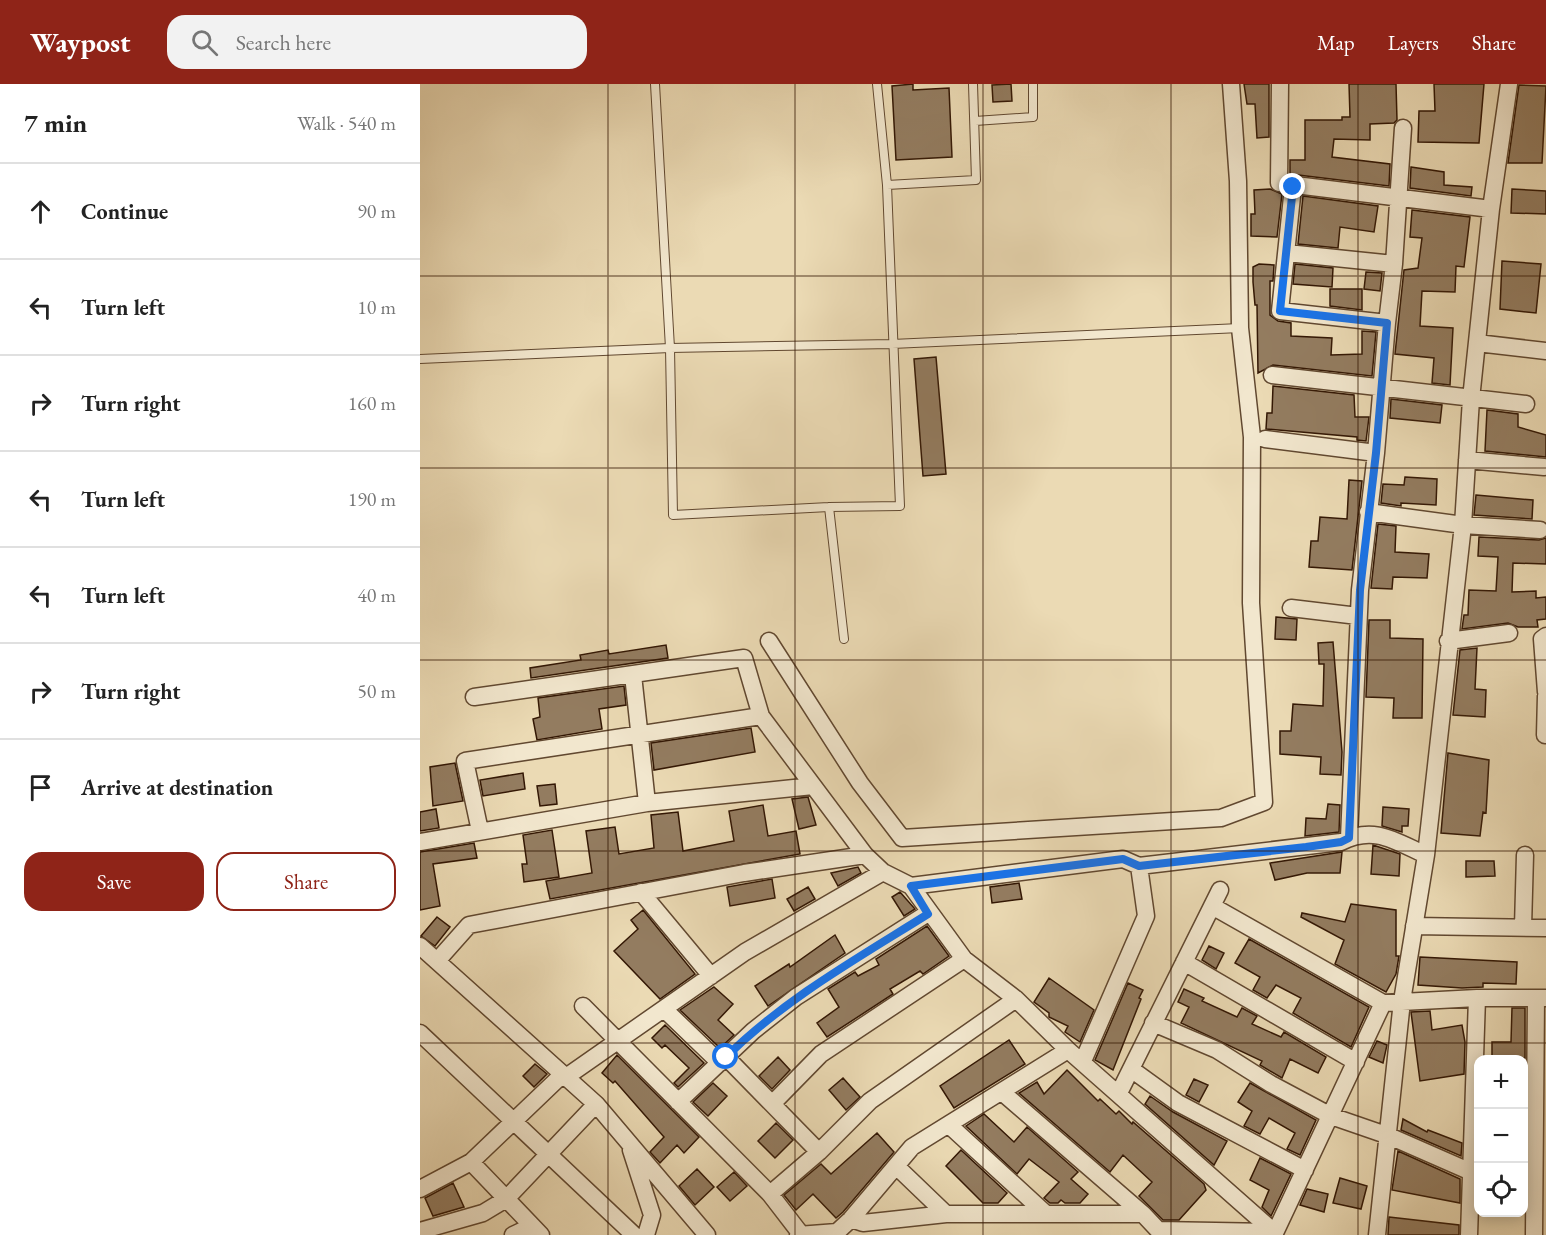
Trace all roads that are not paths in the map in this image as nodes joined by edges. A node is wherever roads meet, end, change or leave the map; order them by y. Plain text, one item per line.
1 (655, 84) edge
2 (877, 84) edge
3 (973, 84) edge
4 (1033, 84) edge
5 (1231, 84) edge
6 (1280, 84) edge
7 (1509, 84) edge
8 (975, 121) junction
9 (1403, 128) dead end
10 (888, 185) junction
11 (1293, 187) junction
12 (1399, 197) junction
13 (1491, 209) junction
14 (1287, 253) junction
15 (1394, 264) junction
16 (1387, 323) junction
17 (1240, 328) junction
18 (1477, 343) junction
19 (892, 344) junction
20 (670, 348) junction
21 (1546, 351) edge
22 (420, 359) edge
23 (1272, 375) dead end
24 (1382, 389) junction
25 (1471, 399) junction
26 (1526, 404) dead end
27 (1265, 439) dead end
28 (1376, 453) junction
29 (1467, 460) junction
30 (1544, 467) dead end
31 (829, 507) junction
32 (1368, 512) junction
33 (1463, 525) junction
34 (1540, 530) dead end
35 (1291, 608) dead end
36 (1358, 616) junction
37 (1509, 633) dead end
38 (1546, 636) edge
39 (844, 639) dead end
40 (769, 641) dead end
41 (1448, 641) junction
42 (633, 675) junction
43 (1546, 694) edge
44 (474, 698) dead end
45 (761, 716) junction
46 (641, 734) junction
47 (1545, 735) edge
48 (813, 786) junction
49 (647, 803) junction
50 (480, 831) junction
51 (1349, 838) junction
52 (420, 842) edge
53 (865, 855) junction
54 (1426, 855) junction
55 (1525, 855) dead end
56 (1139, 866) junction
57 (883, 872) junction
58 (911, 886) junction
59 (1220, 890) dead end
60 (641, 892) junction
61 (1212, 906) junction
62 (928, 914) junction
63 (1414, 926) junction
64 (1523, 927) junction
65 (1546, 928) edge
66 (420, 946) edge
67 (964, 959) junction
68 (437, 961) junction
69 (1184, 962) junction
70 (711, 976) junction
71 (1477, 998) junction
72 (1541, 998) edge
73 (1016, 999) junction
74 (1402, 1001) junction
75 (1383, 1003) junction
76 (583, 1006) dead end
77 (664, 1009) junction
78 (1153, 1023) junction
79 (420, 1033) edge
80 (618, 1041) junction
81 (1068, 1050) junction
82 (723, 1060) junction
83 (1083, 1061) junction
84 (1356, 1062) junction
85 (1131, 1069) junction
86 (564, 1076) junction
87 (1003, 1093) junction
88 (1119, 1093) junction
89 (678, 1102) junction
90 (596, 1104) junction
91 (772, 1104) junction
92 (1331, 1116) junction
93 (516, 1121) junction
94 (949, 1125) junction
95 (1389, 1136) junction
96 (629, 1143) junction
97 (819, 1152) junction
98 (549, 1155) junction
99 (471, 1162) junction
100 (1476, 1163) edge
101 (896, 1166) junction
102 (1305, 1170) junction
103 (1474, 1173) edge
104 (420, 1189) edge
105 (1474, 1191) edge
106 (770, 1194) junction
107 (1535, 1195) edge
108 (506, 1199) junction
109 (946, 1214) junction
110 (1046, 1214) junction
111 (1143, 1215) junction
112 (851, 1219) junction
113 (420, 1231) edge
114 (536, 1231) edge
115 (799, 1234) edge
116 (1274, 1234) edge
117 (513, 1235) edge
118 (634, 1235) edge
119 (646, 1235) edge
120 (707, 1235) edge
121 (1377, 1235) edge
122 (1469, 1235) edge
123 (1534, 1235) edge

1 - 20 lane
2 - 10 lane
3 - 8 lane
4 - 8 lane
5 - 17 street
6 - 11 street
7 - 13 street
8 - 10 lane
9 - 12 street
10 - 19 lane
11 - 12 street
11 - 14 street
12 - 13 street
12 - 15 street
13 - 18 street
14 - 15 street
14 - 16 street
15 - 16 street
16 - 24 street
17 - 19 lane
17 - 40 street
18 - 21 street
18 - 25 street
19 - 20 lane
19 - 31 lane
20 - 22 lane
20 - 31 lane
23 - 24 street
24 - 25 street
24 - 28 street
25 - 26 street
25 - 29 street
27 - 28 street
28 - 32 street
29 - 30 street
29 - 33 street
31 - 39 lane
32 - 33 street
32 - 36 street
33 - 34 street
33 - 41 street
35 - 36 street
36 - 51 street
37 - 41 street
38 - 43 street
41 - 54 street
42 - 44 street
42 - 45 street
42 - 46 street
43 - 47 street
45 - 46 street
45 - 48 street
46 - 49 street
46 - 50 street
48 - 49 street
48 - 53 street
49 - 50 street
50 - 52 street
51 - 54 street
51 - 56 street
53 - 57 street
53 - 60 street
54 - 63 street
55 - 64 street
56 - 58 street
56 - 83 street
57 - 58 street
57 - 70 street
58 - 62 street
59 - 61 street
60 - 68 street
60 - 70 street
61 - 69 street
61 - 75 street
62 - 67 street
62 - 82 street
63 - 64 street
63 - 74 street
64 - 65 street
66 - 68 street
67 - 73 street
67 - 91 street
68 - 86 street
69 - 78 street
69 - 84 street
70 - 77 street
71 - 72 street
71 - 74 street
71 - 100 street
72 - 107 street
73 - 81 street
73 - 97 street
74 - 75 street
74 - 95 street
75 - 84 street
76 - 80 street
77 - 80 street
77 - 82 street
78 - 85 street
78 - 92 street
79 - 93 street
80 - 86 street
80 - 89 street
81 - 83 street
81 - 87 street
82 - 89 street
82 - 91 street
83 - 88 street
84 - 92 street
85 - 88 street
85 - 102 street
86 - 90 street
86 - 93 street
87 - 94 street
87 - 111 street
88 - 116 street
89 - 106 street
90 - 96 street
90 - 98 street
91 - 97 street
92 - 95 street
92 - 102 street
93 - 98 street
93 - 99 street
94 - 101 street
94 - 110 street
95 - 103 street
95 - 121 street
96 - 119 street
96 - 120 street
97 - 106 street
98 - 108 street
98 - 118 street
99 - 104 street
99 - 108 street
101 - 109 street
101 - 112 street
102 - 116 street
105 - 122 street
106 - 115 street
107 - 123 street
108 - 113 street
108 - 114 street
109 - 110 street
109 - 112 street
110 - 111 street
111 - 116 street
112 - 115 street
114 - 117 street

